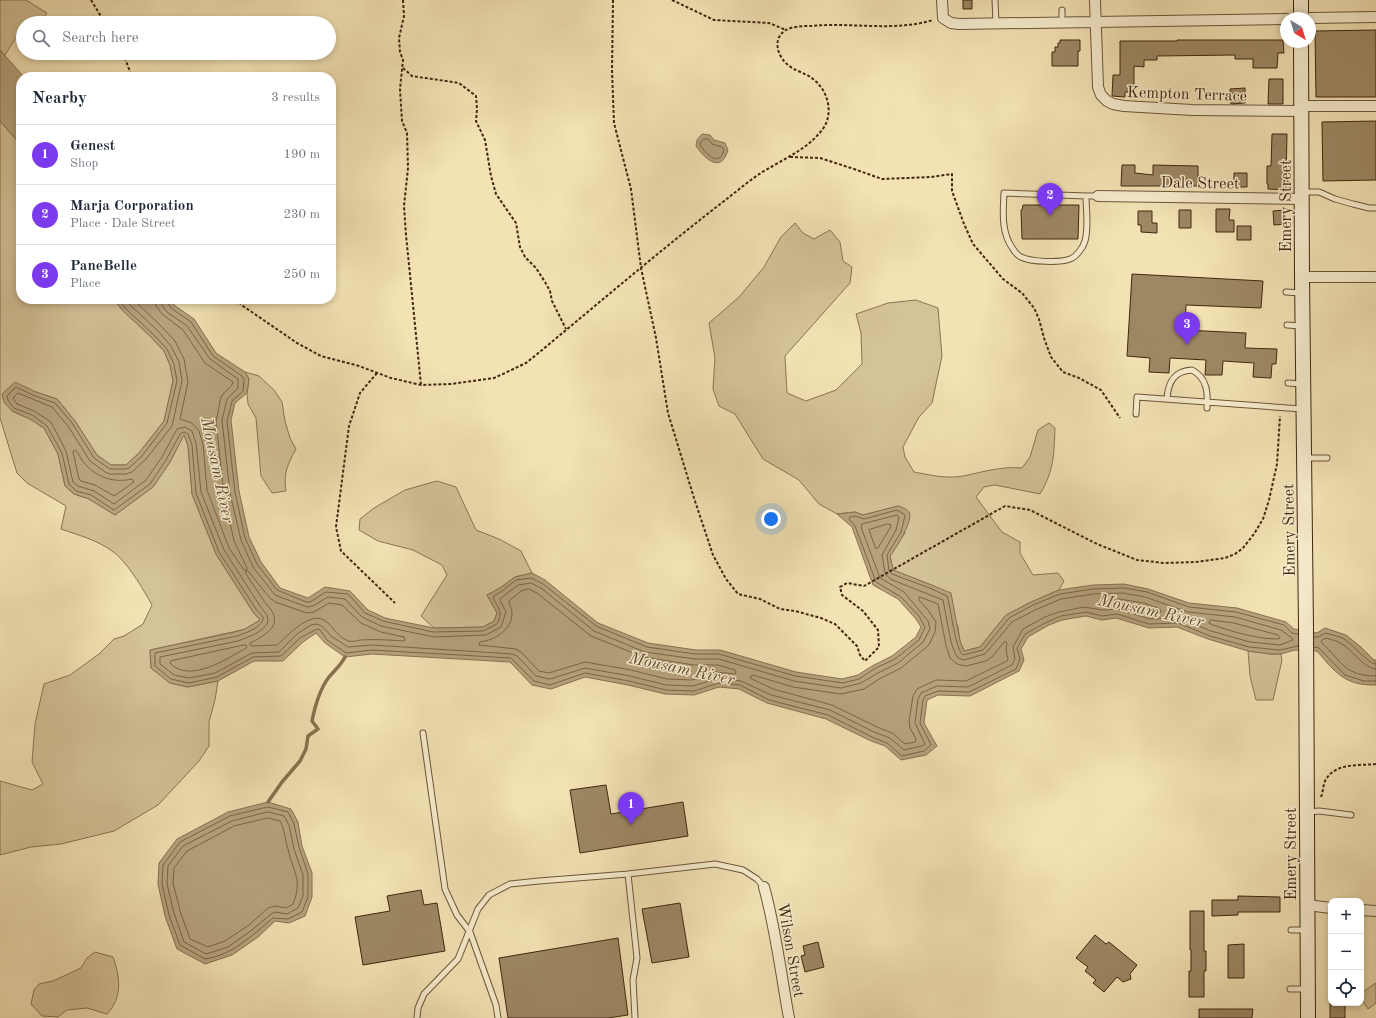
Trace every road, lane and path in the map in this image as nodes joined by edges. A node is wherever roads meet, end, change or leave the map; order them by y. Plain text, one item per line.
1 (91, 0) edge
2 (403, 0) edge
3 (613, 0) edge
4 (672, 0) edge
5 (942, 0) edge
6 (996, 0) edge
7 (1095, 0) edge
8 (1301, 0) edge
9 (1062, 10) dead end
10 (1301, 12) edge
11 (101, 16) edge
12 (1376, 17) edge
13 (943, 18) junction
14 (1316, 18) edge
15 (1280, 19) edge
16 (1095, 22) junction
17 (996, 23) junction
18 (1062, 23) junction
19 (786, 30) junction
20 (1301, 48) edge
21 (126, 60) edge
22 (403, 68) junction
23 (130, 72) edge
24 (1376, 106) edge
25 (1301, 108) junction
26 (790, 157) junction
27 (1302, 195) junction
28 (1086, 196) junction
29 (1098, 196) joint
30 (1376, 208) edge
31 (641, 268) junction
32 (1376, 276) edge
33 (1302, 277) junction
34 (1286, 292) dead end
35 (1302, 293) junction
36 (241, 304) edge
37 (1287, 325) dead end
38 (1302, 327) junction
39 (566, 330) junction
40 (377, 373) junction
41 (1288, 383) dead end
42 (1303, 384) junction
43 (421, 385) junction
44 (1167, 399) junction
45 (1208, 402) junction
46 (1281, 407) junction
47 (1207, 408) dead end
48 (1303, 409) junction
49 (1136, 414) dead end
50 (1120, 418) dead end
51 (1304, 458) junction
52 (1326, 458) dead end
53 (395, 603) dead end
54 (423, 733) dead end
55 (1376, 764) edge
56 (1313, 812) junction
57 (1351, 815) dead end
58 (628, 874) junction
59 (764, 887) joint
60 (1307, 906) junction
61 (1328, 908) edge
62 (1364, 910) edge
63 (1376, 911) edge
64 (1291, 930) dead end
65 (1307, 930) junction
66 (470, 932) junction
67 (1290, 989) dead end
68 (1308, 989) junction
69 (418, 1018) edge
70 (498, 1018) edge
71 (636, 1018) edge
72 (789, 1018) edge
73 (1308, 1018) edge

1 - 11 path
2 - 22 path
3 - 31 path
4 - 19 path
5 - 13 street
6 - 17 lane
7 - 16 street, Kempton Terrace
8 - 10 street
9 - 18 lane
12 - 14 street
13 - 17 street
13 - 19 path
15 - 16 street
16 - 18 street
16 - 25 street, Kempton Terrace
17 - 18 street
19 - 26 path
20 - 25 street, Emery Street
21 - 23 path
22 - 39 path
22 - 43 path
24 - 25 street, Kempton Terrace
25 - 27 street, Emery Street
26 - 31 path
26 - 50 path
27 - 29 street, Dale Street
27 - 30 lane
27 - 33 street, Emery Street
28 - 28 lane
28 - 29 lane
31 - 39 path
31 - 46 path
32 - 33 street
33 - 35 street, Emery Street
34 - 35 lane
35 - 38 street, Emery Street
36 - 40 path
37 - 38 lane
38 - 42 street, Emery Street
39 - 43 path
40 - 43 path
40 - 53 path
41 - 42 lane
42 - 48 street, Emery Street
44 - 45 lane
44 - 45 lane
44 - 49 lane
45 - 46 lane
45 - 47 lane
46 - 48 lane
48 - 51 street, Emery Street
51 - 52 lane
51 - 56 street, Emery Street
54 - 66 lane
55 - 56 path
56 - 57 lane
56 - 60 street, Emery Street
58 - 59 lane
58 - 66 lane
58 - 71 lane
59 - 72 street, Wilson Street
60 - 61 street
60 - 65 street, Emery Street
62 - 63 street
64 - 65 lane
65 - 68 street, Emery Street
66 - 69 lane
66 - 70 lane
67 - 68 lane
68 - 73 street, Emery Street

